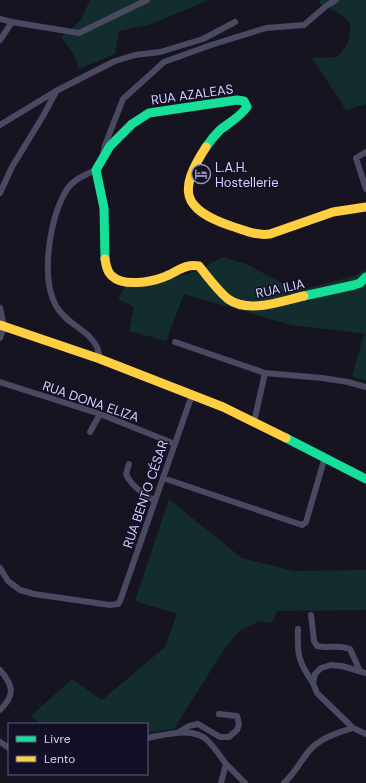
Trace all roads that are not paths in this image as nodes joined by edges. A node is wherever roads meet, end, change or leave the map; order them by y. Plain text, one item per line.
1 (147, 0) edge
2 (336, 0) edge
3 (0, 19) edge
4 (12, 22) junction
5 (234, 22) dead end
6 (0, 40) edge
7 (56, 91) junction
8 (0, 124) edge
9 (366, 152) edge
10 (102, 158) junction
11 (96, 170) junction
12 (366, 189) edge
13 (0, 193) edge
14 (366, 207) edge
15 (366, 277) edge
16 (0, 308) edge
17 (2, 325) edge
18 (0, 338) edge
19 (175, 342) dead end
20 (100, 358) junction
21 (266, 373) junction
22 (0, 382) edge
23 (366, 387) edge
24 (192, 395) junction
25 (100, 414) junction
26 (254, 422) junction
27 (90, 432) dead end
28 (175, 444) junction
29 (325, 457) junction
30 (129, 464) dead end
31 (163, 478) junction
32 (366, 479) edge
33 (154, 501) junction
34 (0, 568) edge
35 (311, 615) dead end
36 (298, 629) dead end
37 (0, 670) edge
38 (363, 672) edge
39 (313, 683) junction
40 (0, 710) edge
41 (219, 714) dead end
42 (353, 728) junction
43 (177, 733) junction
44 (366, 734) edge
45 (148, 738) edge
46 (226, 764) junction
47 (221, 783) edge
48 (245, 783) edge
49 (284, 783) edge

1 - 4 street
2 - 10 street
3 - 4 street
4 - 6 street
5 - 7 street
7 - 8 street
7 - 13 street
9 - 12 street
10 - 11 street, RUA AZALEAS
10 - 14 street, RUA AZALEAS
11 - 15 street, RUA ILIA
11 - 20 street
16 - 17 street
17 - 18 street
17 - 20 street
19 - 21 street
20 - 24 street
21 - 23 street
21 - 26 street
22 - 25 street, RUA DONA ELIZA
24 - 26 street
24 - 28 street, RUA BENTO CÉSAR
25 - 27 street
25 - 28 street, RUA DONA ELIZA
26 - 29 street
28 - 31 street, RUA BENTO CÉSAR
29 - 31 street
29 - 32 street
30 - 33 street
31 - 33 street, RUA BENTO CÉSAR
33 - 34 street, RUA BENTO CÉSAR
35 - 38 street
36 - 39 street
37 - 40 street
38 - 39 street
39 - 42 street
41 - 43 street
42 - 44 street
42 - 49 street
43 - 45 street
43 - 46 street
46 - 47 street
46 - 48 street

